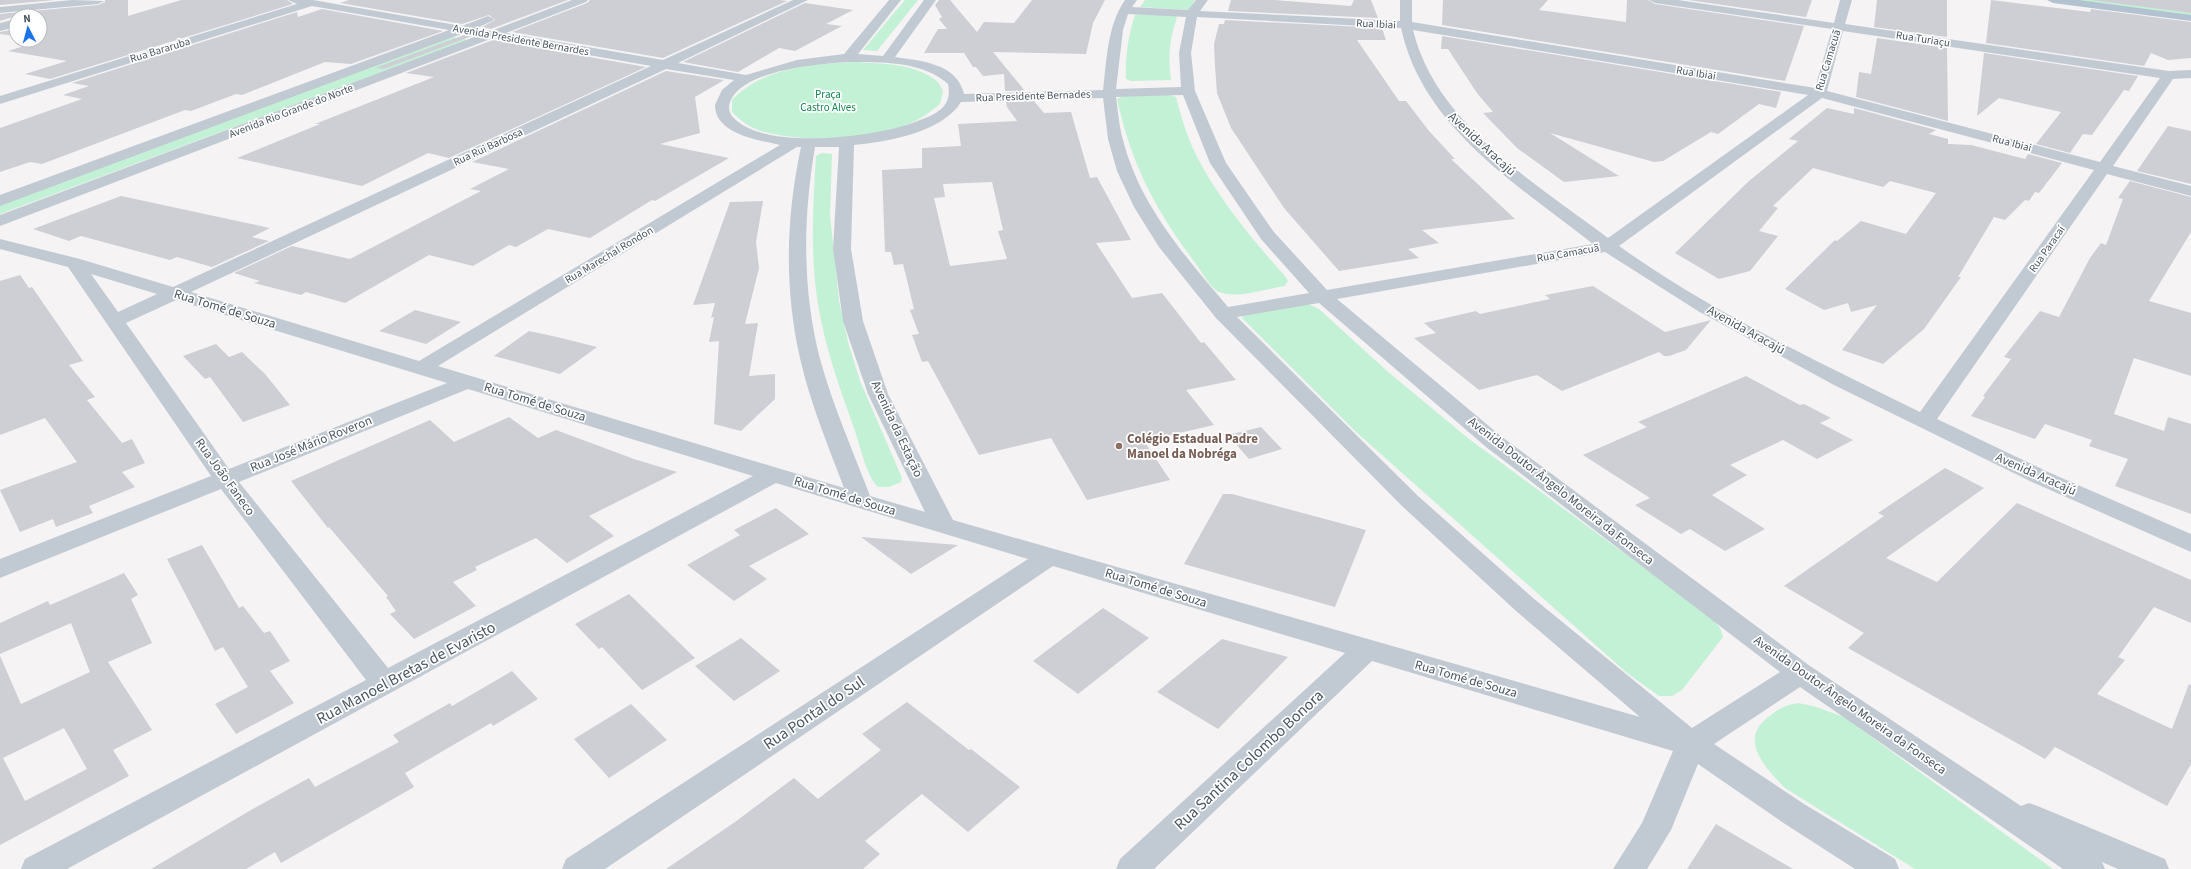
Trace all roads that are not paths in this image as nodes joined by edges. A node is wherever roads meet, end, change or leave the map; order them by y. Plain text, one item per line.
1 (99, 0) edge
2 (294, 0) edge
3 (582, 0) edge
4 (802, 0) edge
5 (895, 0) edge
6 (930, 0) edge
7 (1406, 0) edge
8 (1655, 0) edge
9 (1846, 0) edge
10 (2053, 0) edge
11 (2124, 0) edge
12 (316, 1) edge
13 (64, 2) edge
14 (1128, 5) edge
15 (1197, 7) edge
16 (2191, 8) edge
17 (0, 10) edge
18 (48, 14) edge
19 (497, 16) dead end
20 (2191, 18) edge
21 (1406, 25) junction
22 (1839, 26) junction
23 (460, 30) junction
24 (489, 35) junction
25 (848, 58) junction
26 (887, 59) junction
27 (666, 64) junction
28 (2191, 74) edge
29 (2169, 75) junction
30 (748, 79) junction
31 (1188, 91) junction
32 (1109, 93) junction
33 (1820, 93) junction
34 (957, 98) junction
35 (0, 100) edge
36 (847, 141) junction
37 (803, 142) junction
38 (2105, 168) junction
39 (2191, 191) edge
40 (0, 201) edge
41 (0, 221) edge
42 (0, 244) edge
43 (1609, 246) junction
44 (74, 263) junction
45 (174, 293) junction
46 (1322, 296) junction
47 (1223, 314) junction
48 (115, 321) junction
49 (421, 368) junction
50 (467, 382) junction
51 (1924, 422) junction
52 (773, 475) junction
53 (225, 479) junction
54 (860, 501) junction
55 (943, 525) junction
56 (2191, 544) edge
57 (1050, 556) junction
58 (0, 569) edge
59 (1366, 650) junction
60 (1800, 673) junction
61 (385, 684) junction
62 (1691, 744) junction
63 (1984, 796) junction
64 (37, 869) edge
65 (578, 869) edge
66 (1132, 869) edge
67 (1629, 869) edge
68 (1883, 869) edge
69 (2089, 869) edge
70 (2153, 869) edge

1 - 13 street
1 - 18 street
2 - 12 street, Avenida Presidente Bernardes
3 - 24 street, Avenida Rio Grande do Norte
4 - 27 street, Rua Rui Barbosa
5 - 25 street
6 - 26 street
7 - 21 street, Avenida Aracajú
8 - 22 street, Rua Turiaçu
9 - 22 street, Rua Camacuã
10 - 20 main road
11 - 16 main road
12 - 23 street, Avenida Presidente Bernardes
12 - 35 street, Rua Bararuba
13 - 17 street
14 - 15 street, Rua Ibiai
14 - 32 street
15 - 21 street, Rua Ibiai
15 - 31 street, Avenida Doutor Ângelo Moreira da Fonseca
19 - 23 street, Avenida Rio Grande do Norte
21 - 33 street, Rua Ibiai
21 - 43 street, Avenida Aracajú
22 - 29 street, Rua Turiaçu
22 - 33 street, Rua Camacuã
23 - 24 street, Avenida Presidente Bernardes
23 - 40 street, Avenida Rio Grande do Norte
24 - 27 street, Avenida Presidente Bernardes
24 - 41 street, Avenida Rio Grande do Norte
25 - 26 street
25 - 30 street
26 - 34 street
27 - 30 street, Avenida Presidente Bernardes
27 - 45 street, Rua Rui Barbosa
28 - 29 street, Rua Turiaçu
29 - 38 street, Rua Paracaí
30 - 37 street
31 - 32 street, Rua Presidente Bernades
31 - 46 street, Avenida Doutor Ângelo Moreira da Fonseca
32 - 34 street, Rua Presidente Bernades
32 - 47 street
33 - 38 street, Rua Ibiai
33 - 43 street, Rua Camacuã
34 - 36 street
36 - 37 street
36 - 55 street, Avenida da Estação
37 - 49 street, Rua Marechal Rondon
37 - 54 street
38 - 39 street, Rua Ibiai
38 - 51 street, Rua Paracaí
42 - 44 street, Rua Tomé de Souza
43 - 46 street, Rua Camacuã
43 - 51 street, Avenida Aracajú
44 - 45 street, Rua Tomé de Souza
44 - 48 street, Rua João Faneco
45 - 48 street, Rua Rui Barbosa
45 - 49 street, Rua Tomé de Souza
46 - 47 street, Rua Camacuã
46 - 60 street, Avenida Doutor Ângelo Moreira da Fonseca
47 - 62 street
48 - 53 street, Rua João Faneco
49 - 50 street, Rua Tomé de Souza
50 - 52 street, Rua Tomé de Souza
50 - 53 street, Rua José Mário Roveron
51 - 56 street, Avenida Aracajú
52 - 54 street, Rua Tomé de Souza
52 - 61 street, Rua Manoel Bretas de Evaristo
53 - 58 street, Rua José Mário Roveron
53 - 61 street, Rua João Faneco
54 - 55 street, Rua Tomé de Souza
55 - 57 street, Rua Tomé de Souza
57 - 59 street, Rua Tomé de Souza
57 - 65 street, Rua Pontal do Sul
59 - 62 street, Rua Tomé de Souza
59 - 66 street, Rua Santina Colombo Bonora
60 - 62 street
60 - 63 street, Avenida Doutor Ângelo Moreira da Fonseca
61 - 64 street, Rua Manoel Bretas de Evaristo
62 - 67 street
62 - 68 street
63 - 69 street, Avenida Doutor Ângelo Moreira da Fonseca
63 - 70 street

